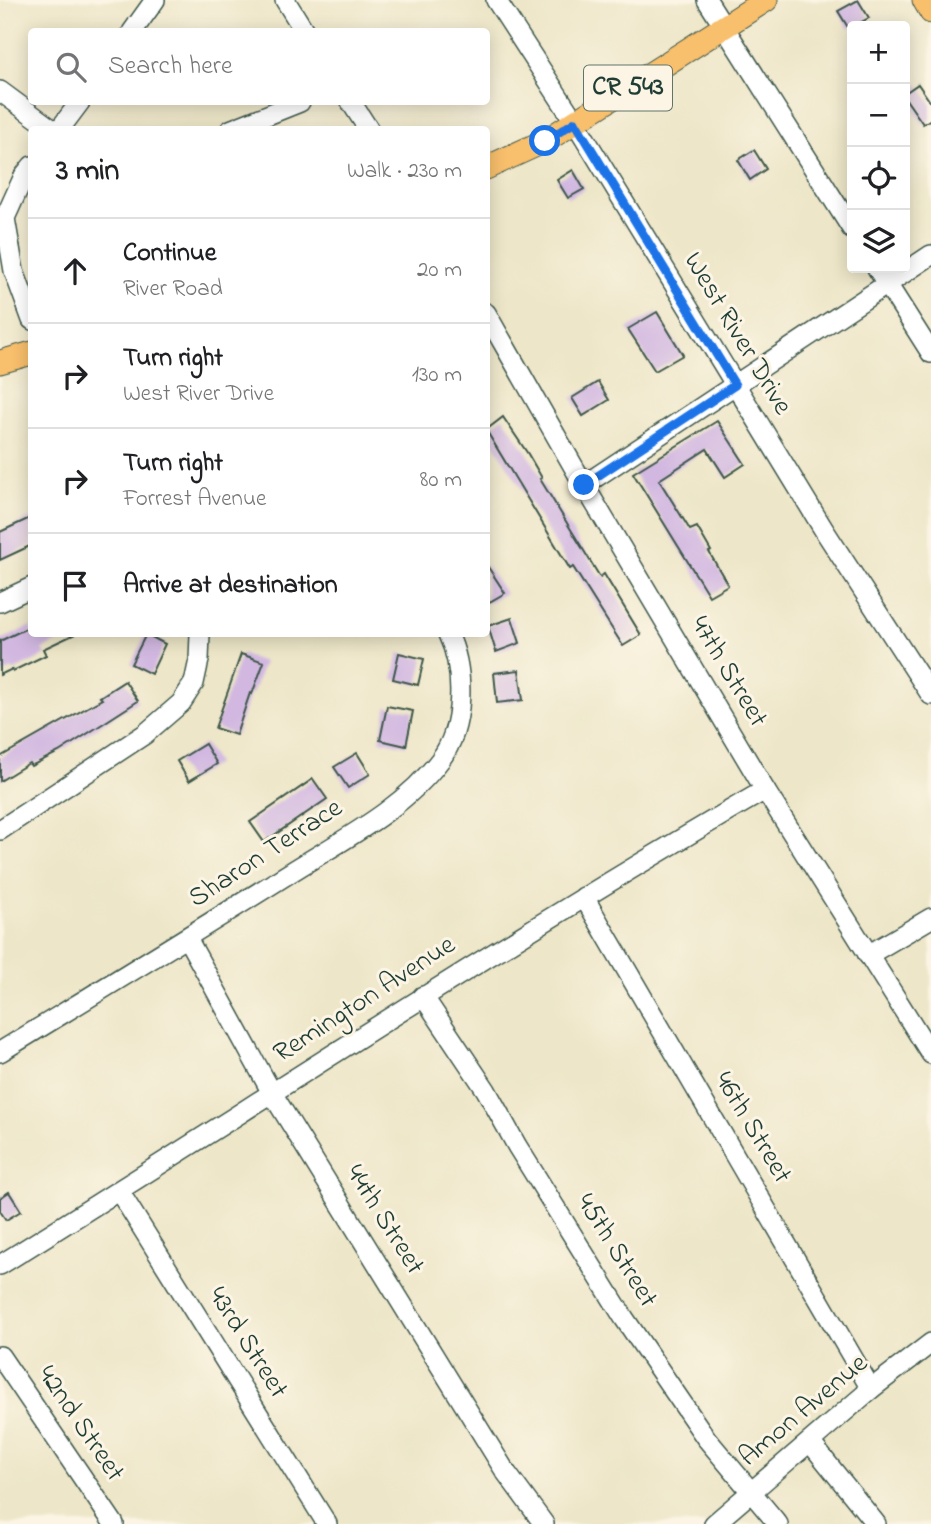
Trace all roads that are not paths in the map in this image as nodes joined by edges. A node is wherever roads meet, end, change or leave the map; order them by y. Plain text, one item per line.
1 (155, 0) edge
2 (285, 0) edge
3 (496, 0) edge
4 (707, 0) edge
5 (766, 0) edge
6 (924, 0) edge
7 (931, 12) edge
8 (724, 26) junction
9 (135, 28) edge
10 (302, 28) edge
11 (0, 90) edge
12 (78, 105) edge
13 (292, 105) edge
14 (353, 105) edge
15 (575, 122) junction
16 (48, 126) edge
17 (62, 126) edge
18 (240, 126) edge
19 (366, 126) edge
20 (490, 166) edge
21 (28, 171) edge
22 (847, 221) edge
23 (931, 255) edge
24 (882, 275) edge
25 (28, 309) edge
26 (490, 323) edge
27 (931, 353) edge
28 (28, 354) edge
29 (0, 362) edge
30 (735, 385) junction
31 (584, 485) junction
32 (28, 589) edge
33 (0, 602) edge
34 (200, 637) edge
35 (449, 637) edge
36 (931, 695) edge
37 (765, 790) junction
38 (0, 830) edge
39 (584, 897) junction
40 (931, 918) edge
41 (187, 938) junction
42 (868, 955) junction
43 (422, 996) junction
44 (0, 1052) edge
45 (931, 1054) edge
46 (272, 1093) junction
47 (118, 1191) junction
48 (0, 1265) edge
49 (928, 1351) edge
50 (0, 1356) edge
51 (871, 1389) junction
52 (810, 1442) junction
53 (751, 1492) junction
54 (114, 1524) edge
55 (327, 1524) edge
56 (544, 1524) edge
57 (714, 1524) edge
58 (778, 1524) edge
59 (876, 1524) edge

1 - 9 street
2 - 10 street
3 - 15 street, West River Drive
4 - 8 street
5 - 8 main road, CR 543
6 - 7 main road
8 - 15 main road, CR 543
8 - 22 street
11 - 16 street
12 - 17 street
13 - 18 street
14 - 19 street
15 - 20 main road, CR 543
15 - 30 street, West River Drive
21 - 25 street
23 - 24 street
24 - 27 street
24 - 30 street
26 - 31 street, 47th Street
28 - 29 main road
30 - 31 street
30 - 36 street, West River Drive
31 - 37 street, 47th Street
32 - 33 street
34 - 38 street
35 - 41 street, Sharon Terrace
37 - 39 street, Remington Avenue
37 - 42 street, 47th Street
39 - 43 street, Remington Avenue
39 - 51 street, 46th Street
40 - 42 street
41 - 44 street, Sharon Terrace
41 - 46 street, 44th Street
42 - 45 street, 47th Street
43 - 46 street, Remington Avenue
43 - 53 street, 45th Street
46 - 47 street, Remington Avenue
46 - 56 street, 44th Street
47 - 48 street, Remington Avenue
47 - 55 street, 43rd Street
49 - 51 street, Amon Avenue
50 - 54 street, 42nd Street
51 - 52 street, Amon Avenue
52 - 53 street, Amon Avenue
52 - 59 street
53 - 57 street, Amon Avenue
53 - 58 street, 45th Street

